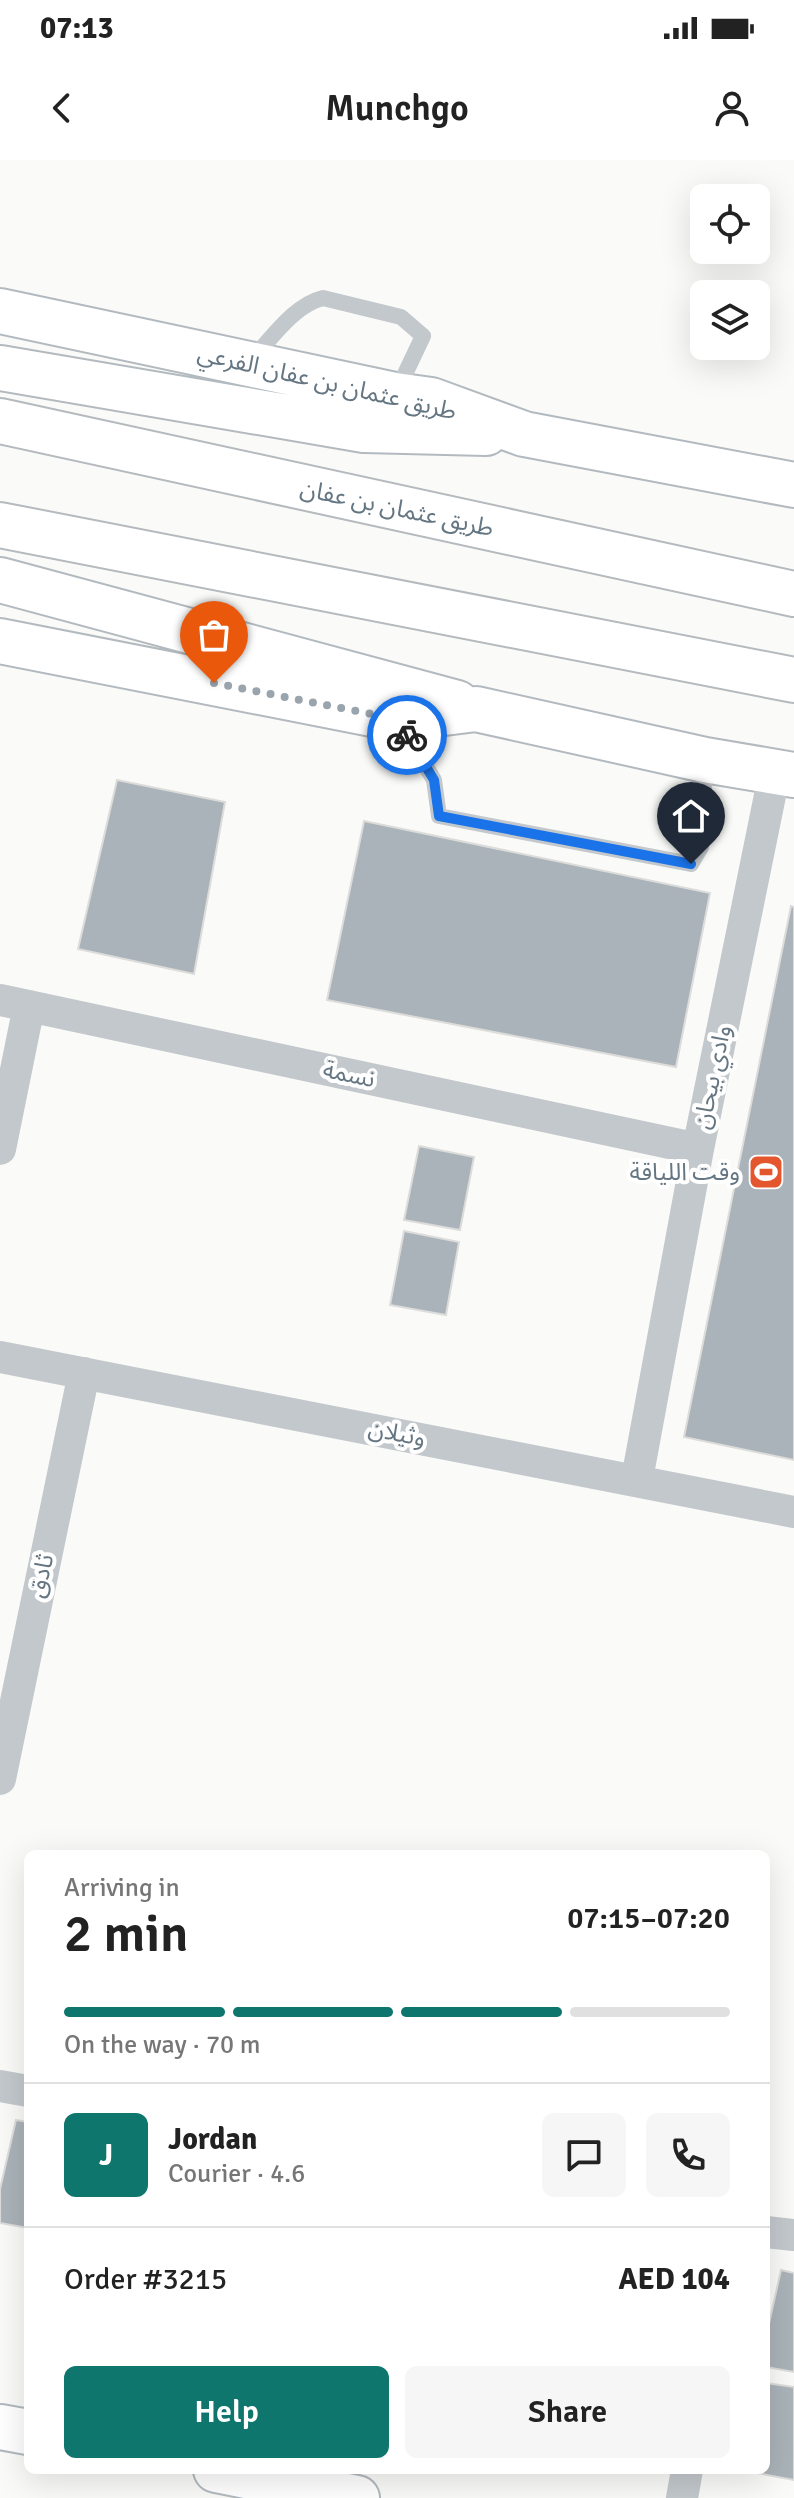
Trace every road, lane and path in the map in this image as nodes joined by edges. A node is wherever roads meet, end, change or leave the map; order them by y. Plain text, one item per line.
1 (0, 311) edge
2 (247, 364) junction
3 (0, 368) edge
4 (395, 395) junction
5 (0, 421) edge
6 (524, 434) junction
7 (794, 485) edge
8 (0, 525) edge
9 (0, 580) edge
10 (794, 594) edge
11 (0, 641) edge
12 (794, 680) edge
13 (476, 709) junction
14 (397, 719) junction
15 (705, 760) junction
16 (785, 773) edge
17 (14, 1003) edge
18 (0, 1149) edge
19 (698, 1149) junction
20 (0, 1357) edge
21 (84, 1373) junction
22 (637, 1479) junction
23 (794, 1512) edge
24 (7, 1708) edge
25 (0, 1779) edge
26 (0, 2086) edge
27 (24, 2090) edge
28 (770, 2232) edge
29 (794, 2235) edge
30 (0, 2427) edge
31 (24, 2431) edge
32 (236, 2474) edge
33 (686, 2474) edge
34 (357, 2498) edge
35 (682, 2498) edge

1 - 2 street, طريق عثمان بن عفان الفرعي
2 - 4 street, طريق عثمان بن عفان الفرعي
2 - 4 lane
3 - 6 street
4 - 6 street, طريق عثمان بن عفان الفرعي
5 - 10 street, طريق عثمان بن عفان
6 - 7 street, طريق عثمان بن عفان الفرعي
8 - 12 street
9 - 13 street
11 - 14 street
13 - 14 street
13 - 15 street
14 - 15 lane
15 - 16 street
16 - 19 street, وادي بيحان
17 - 18 street
17 - 19 street, نسمة
19 - 22 street, وادي بيحان
20 - 21 street, وثيلان
21 - 22 street, وثيلان
21 - 24 street, ثادق
22 - 23 street, وثيلان
24 - 25 street, ثادق
26 - 27 street
28 - 29 street
30 - 31 street
32 - 34 street
33 - 35 street

